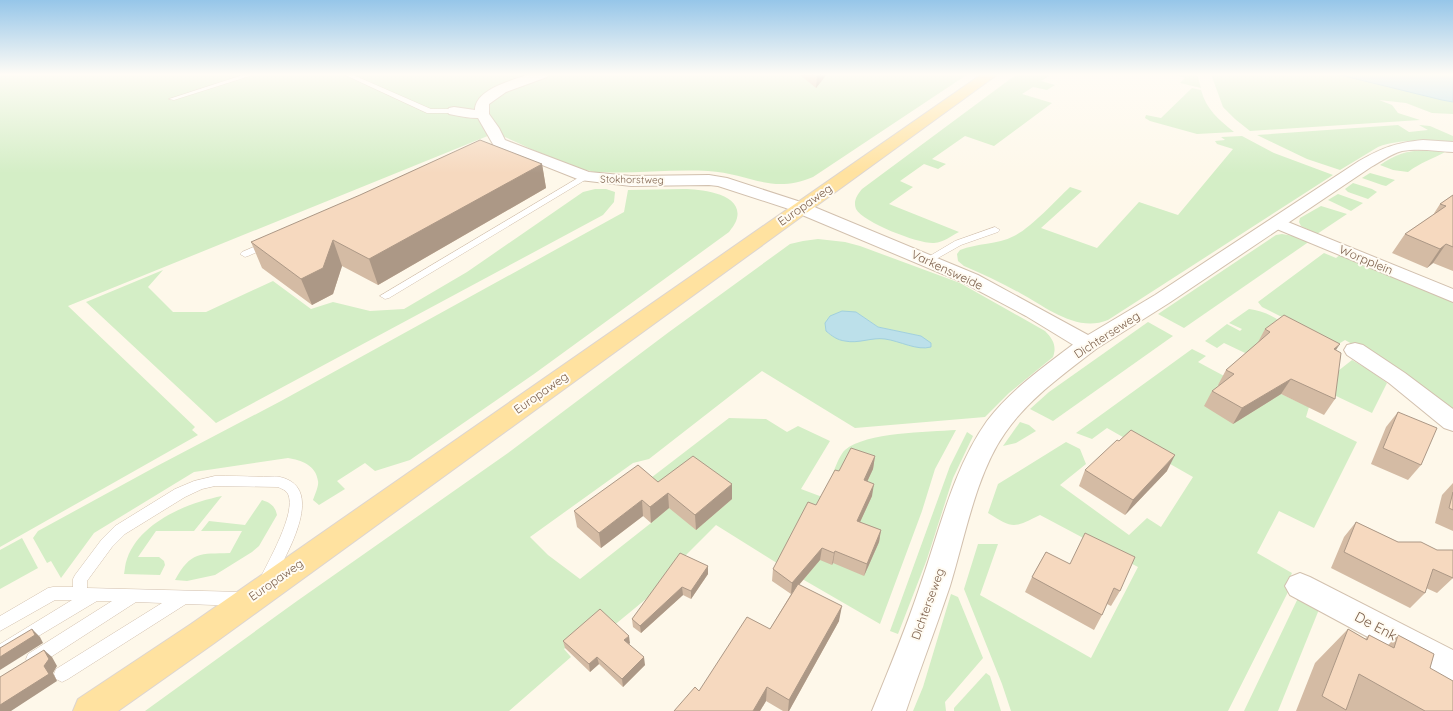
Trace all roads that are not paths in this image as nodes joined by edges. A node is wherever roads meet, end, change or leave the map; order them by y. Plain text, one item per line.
1 (421, 107) edge
2 (482, 107) edge
3 (944, 107) edge
4 (454, 111) joint
5 (482, 114) junction
6 (1453, 147) edge
7 (586, 177) junction
8 (801, 208) junction
9 (1278, 223) junction
10 (995, 230) dead end
11 (274, 241) edge
12 (245, 254) dead end
13 (928, 260) junction
14 (386, 296) dead end
15 (1453, 296) edge
16 (1088, 344) junction
17 (1355, 350) dead end
18 (1453, 422) edge
19 (1300, 586) dead end
20 (80, 593) junction
21 (95, 594) junction
22 (135, 595) junction
23 (255, 595) junction
24 (184, 597) junction
25 (0, 624) edge
26 (0, 652) edge
27 (1453, 666) edge
28 (19, 669) edge
29 (62, 674) dead end
30 (90, 711) edge
31 (889, 711) edge

1 - 4 lane
2 - 5 street
3 - 8 main road, Europaweg
4 - 5 street
5 - 7 street, Stokhorstweg
6 - 9 street, Dichterseweg
7 - 8 street, Stokhorstweg
7 - 14 lane
8 - 13 street, Varkensweide
8 - 23 main road, Europaweg
9 - 15 street, Worpplein
9 - 16 street, Dichterseweg
10 - 13 lane
11 - 12 lane
13 - 16 street, Varkensweide
16 - 31 street, Dichterseweg
17 - 18 street
19 - 27 street, De Enk
20 - 21 lane
20 - 23 lane
20 - 25 lane
21 - 22 lane
21 - 26 lane
22 - 24 lane
22 - 28 lane
23 - 24 lane
23 - 30 main road, Europaweg
24 - 29 lane

